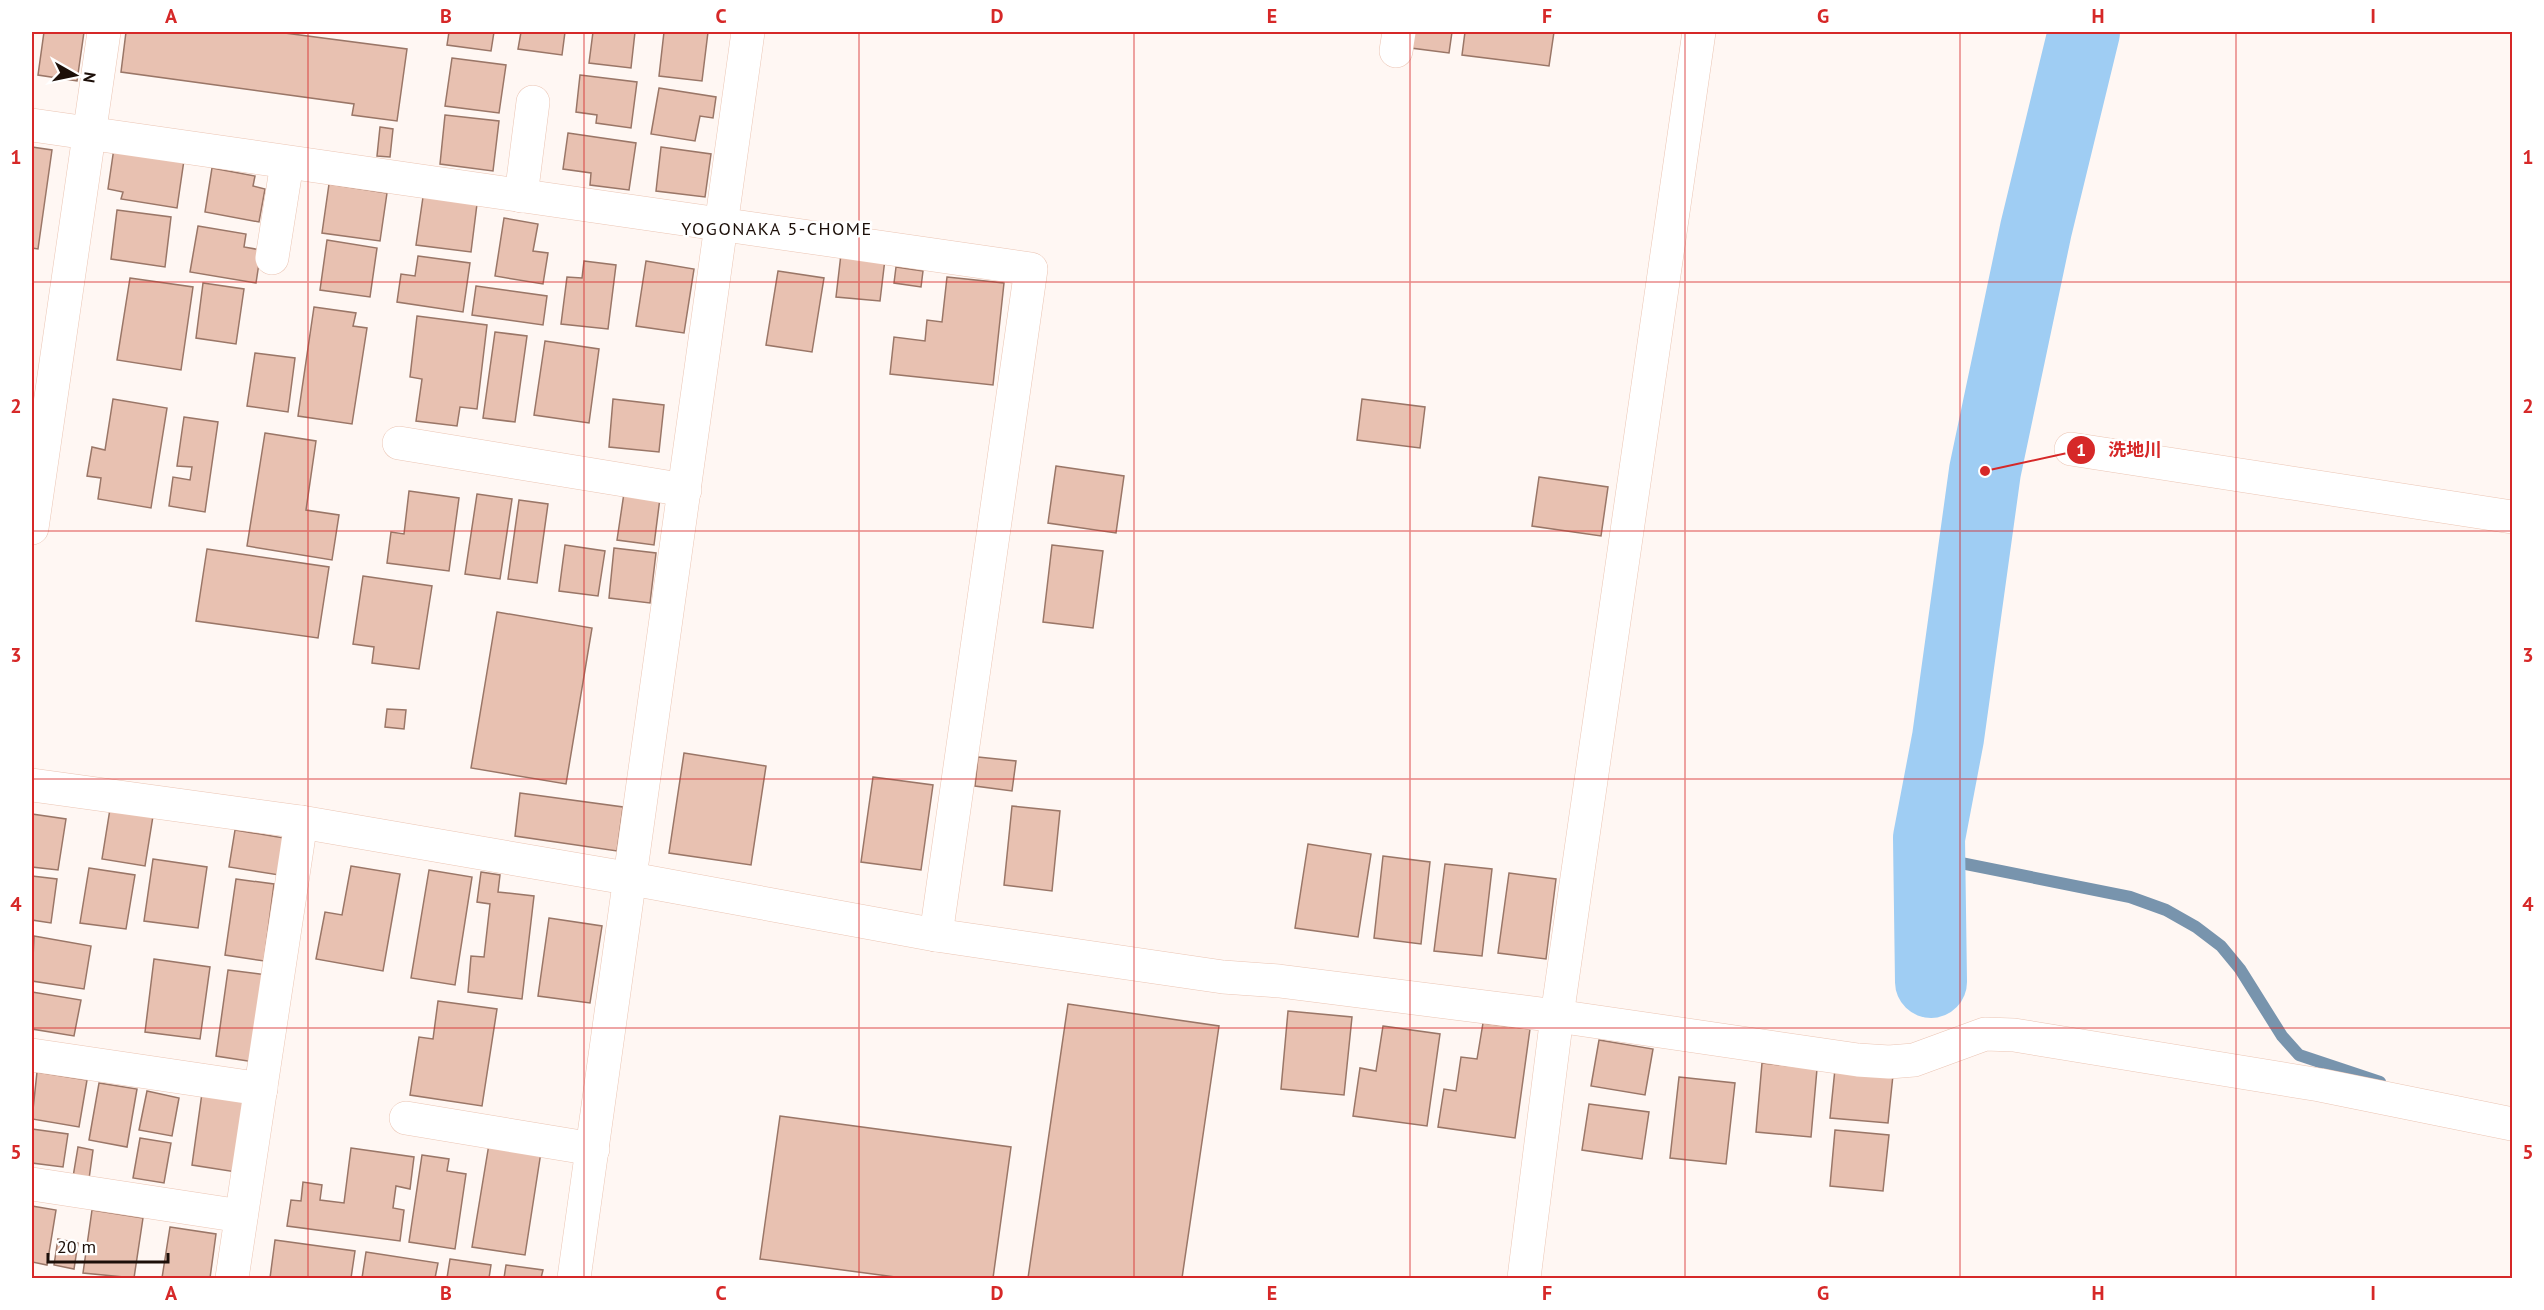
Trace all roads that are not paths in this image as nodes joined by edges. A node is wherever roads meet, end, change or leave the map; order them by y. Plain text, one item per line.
1 (104, 32) edge
2 (748, 32) edge
3 (1699, 32) edge
4 (533, 102) dead end
5 (32, 125) edge
6 (88, 135) junction
7 (287, 163) junction
8 (521, 196) junction
9 (722, 224) junction
10 (272, 258) dead end
11 (399, 443) dead end
12 (2072, 449) dead end
13 (685, 490) junction
14 (2512, 517) edge
15 (32, 528) edge
16 (32, 785) edge
17 (301, 822) junction
18 (632, 879) junction
19 (936, 935) junction
20 (1557, 1016) junction
21 (32, 1055) edge
22 (261, 1089) junction
23 (406, 1118) dead end
24 (2512, 1124) edge
25 (593, 1149) junction
26 (32, 1184) edge
27 (241, 1216) junction
28 (232, 1278) edge
29 (574, 1278) edge
30 (1524, 1278) edge

1 - 6 street
2 - 9 street
3 - 20 street
4 - 8 street
5 - 6 street
6 - 7 street
6 - 15 street
7 - 8 street
7 - 10 street
8 - 9 street
9 - 13 street
9 - 19 street
11 - 13 street
12 - 14 street
13 - 18 street
16 - 17 street
17 - 18 street
17 - 22 street
18 - 19 street
18 - 25 street
19 - 20 street
20 - 24 street
20 - 30 street
21 - 22 street
22 - 27 street
23 - 25 street
25 - 29 street
26 - 27 street
27 - 28 street

